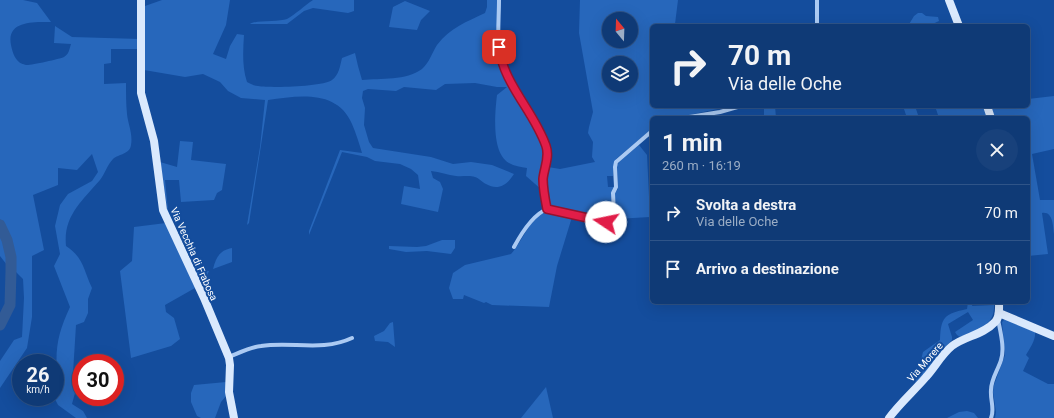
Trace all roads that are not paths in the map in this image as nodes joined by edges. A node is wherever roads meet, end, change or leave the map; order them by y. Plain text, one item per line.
1 (141, 0) edge
2 (499, 0) edge
3 (817, 0) edge
4 (948, 0) edge
5 (817, 24) edge
6 (958, 24) edge
7 (734, 108) edge
8 (695, 116) edge
9 (650, 133) edge
10 (547, 209) junction
11 (514, 247) dead end
12 (999, 304) edge
13 (998, 316) junction
14 (1054, 336) edge
15 (352, 338) dead end
16 (229, 358) junction
17 (234, 418) edge
18 (889, 418) edge
19 (991, 418) edge

1 - 16 street, Via Vecchia di Frabosa
2 - 10 street
3 - 5 street
4 - 6 street
7 - 8 street
9 - 10 street
10 - 11 street
12 - 13 street
13 - 14 street
13 - 18 street, Via Morere
13 - 19 street
15 - 16 street
16 - 17 street, Via Vecchia di Frabosa

